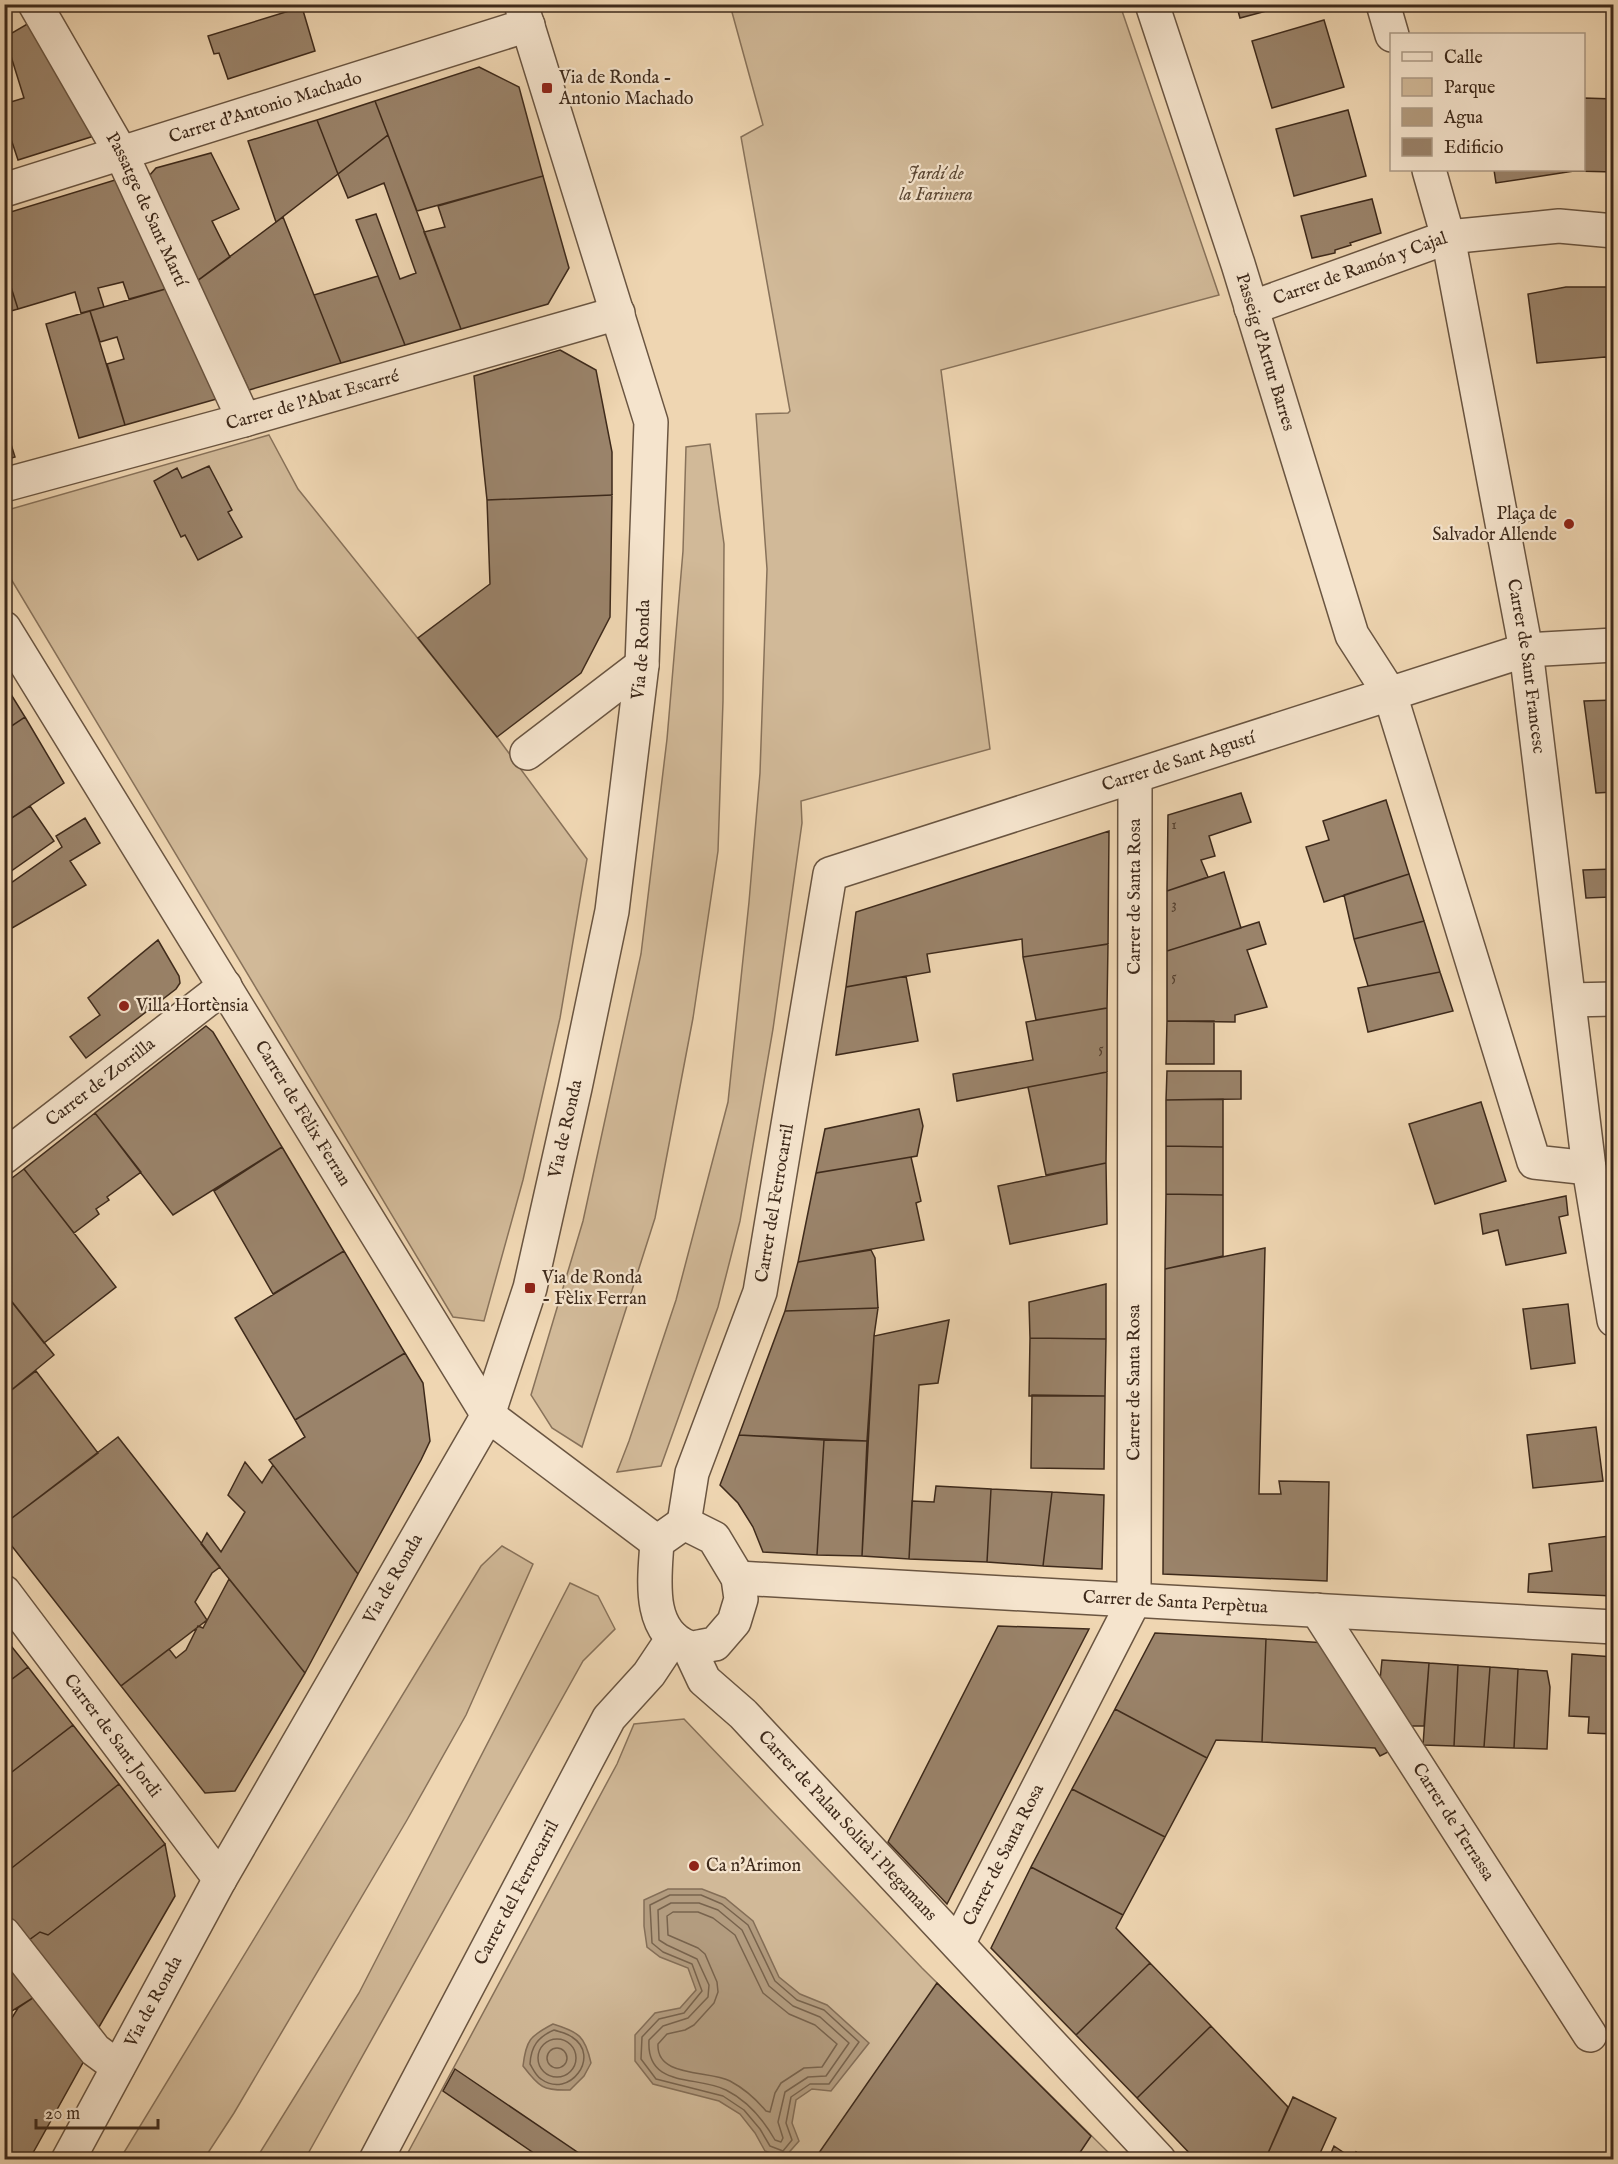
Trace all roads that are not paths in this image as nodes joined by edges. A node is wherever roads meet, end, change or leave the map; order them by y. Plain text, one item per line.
1 (35, 4) edge
2 (1152, 4) edge
3 (1383, 4) edge
4 (524, 15) edge
5 (1391, 33) edge
6 (121, 153) junction
7 (1429, 171) edge
8 (4, 190) edge
9 (1614, 231) edge
10 (1448, 237) junction
11 (1251, 308) junction
12 (618, 313) junction
13 (244, 420) junction
14 (4, 485) edge
15 (4, 628) edge
16 (1614, 645) edge
17 (1526, 650) junction
18 (642, 665) junction
19 (1390, 694) junction
20 (527, 753) dead end
21 (1135, 777) junction
22 (830, 874) joint
23 (225, 986) junction
24 (1614, 999) edge
25 (1569, 1000) junction
26 (4, 1157) edge
27 (1589, 1168) junction
28 (1614, 1320) edge
29 (488, 1415) junction
30 (684, 1523) junction
31 (657, 1542) junction
32 (738, 1578) junction
33 (4, 1593) edge
34 (1134, 1600) junction
35 (1317, 1610) junction
36 (1614, 1627) edge
37 (681, 1643) junction
38 (220, 1879) junction
39 (4, 1934) edge
40 (958, 1944) junction
41 (1590, 2035) dead end
42 (118, 2067) junction
43 (68, 2160) edge
44 (376, 2160) edge
45 (1159, 2160) edge

1 - 6 street, Passatge de Sant Martí
2 - 11 street, Passeig d'Artur Barres
3 - 5 street
4 - 6 street, Carrer d'Antonio Machado
4 - 12 street, Via de Ronda
6 - 8 street, Carrer d'Antonio Machado
6 - 13 street, Passatge de Sant Martí
7 - 10 street, Carrer de Sant Francesc
9 - 10 street, Carrer de Ramón y Cajal
10 - 11 street, Carrer de Ramón y Cajal
10 - 17 street, Carrer de Sant Francesc
11 - 19 street, Passeig d'Artur Barres
12 - 13 street, Carrer de l'Abat Escarré
12 - 18 street, Via de Ronda
13 - 14 street, Carrer de l'Abat Escarré
15 - 23 street, Carrer de Fèlix Ferran
16 - 17 street, Carrer de Sant Agustí
17 - 19 street, Carrer de Sant Agustí
17 - 25 street, Carrer de Sant Francesc
18 - 20 street
18 - 29 street, Via de Ronda
19 - 21 street, Carrer de Sant Agustí
19 - 27 street
21 - 22 street, Carrer de Sant Agustí
21 - 34 street, Carrer de Santa Rosa
22 - 30 street, Carrer del Ferrocarril
23 - 26 street, Carrer de Zorrilla
23 - 29 street, Carrer de Fèlix Ferran
24 - 25 street
25 - 27 street, Carrer de Sant Francesc
27 - 28 street, Carrer de Sant Francesc
29 - 31 street
29 - 38 street, Via de Ronda
30 - 31 street
30 - 32 street
31 - 37 street
32 - 34 street, Carrer de Santa Perpètua
32 - 37 street
33 - 38 street, Carrer de Sant Jordi
34 - 35 street, Carrer de Santa Perpètua
34 - 40 street, Carrer de Santa Rosa
35 - 36 street, Carrer de Santa Perpètua
35 - 41 street, Carrer de Terrassa
37 - 40 street, Carrer de Palau Solità i Plegamans
37 - 44 street, Carrer del Ferrocarril
38 - 42 street, Via de Ronda
39 - 42 street
40 - 45 street, Carrer de Palau Solità i Plegamans
42 - 43 street, Via de Ronda

